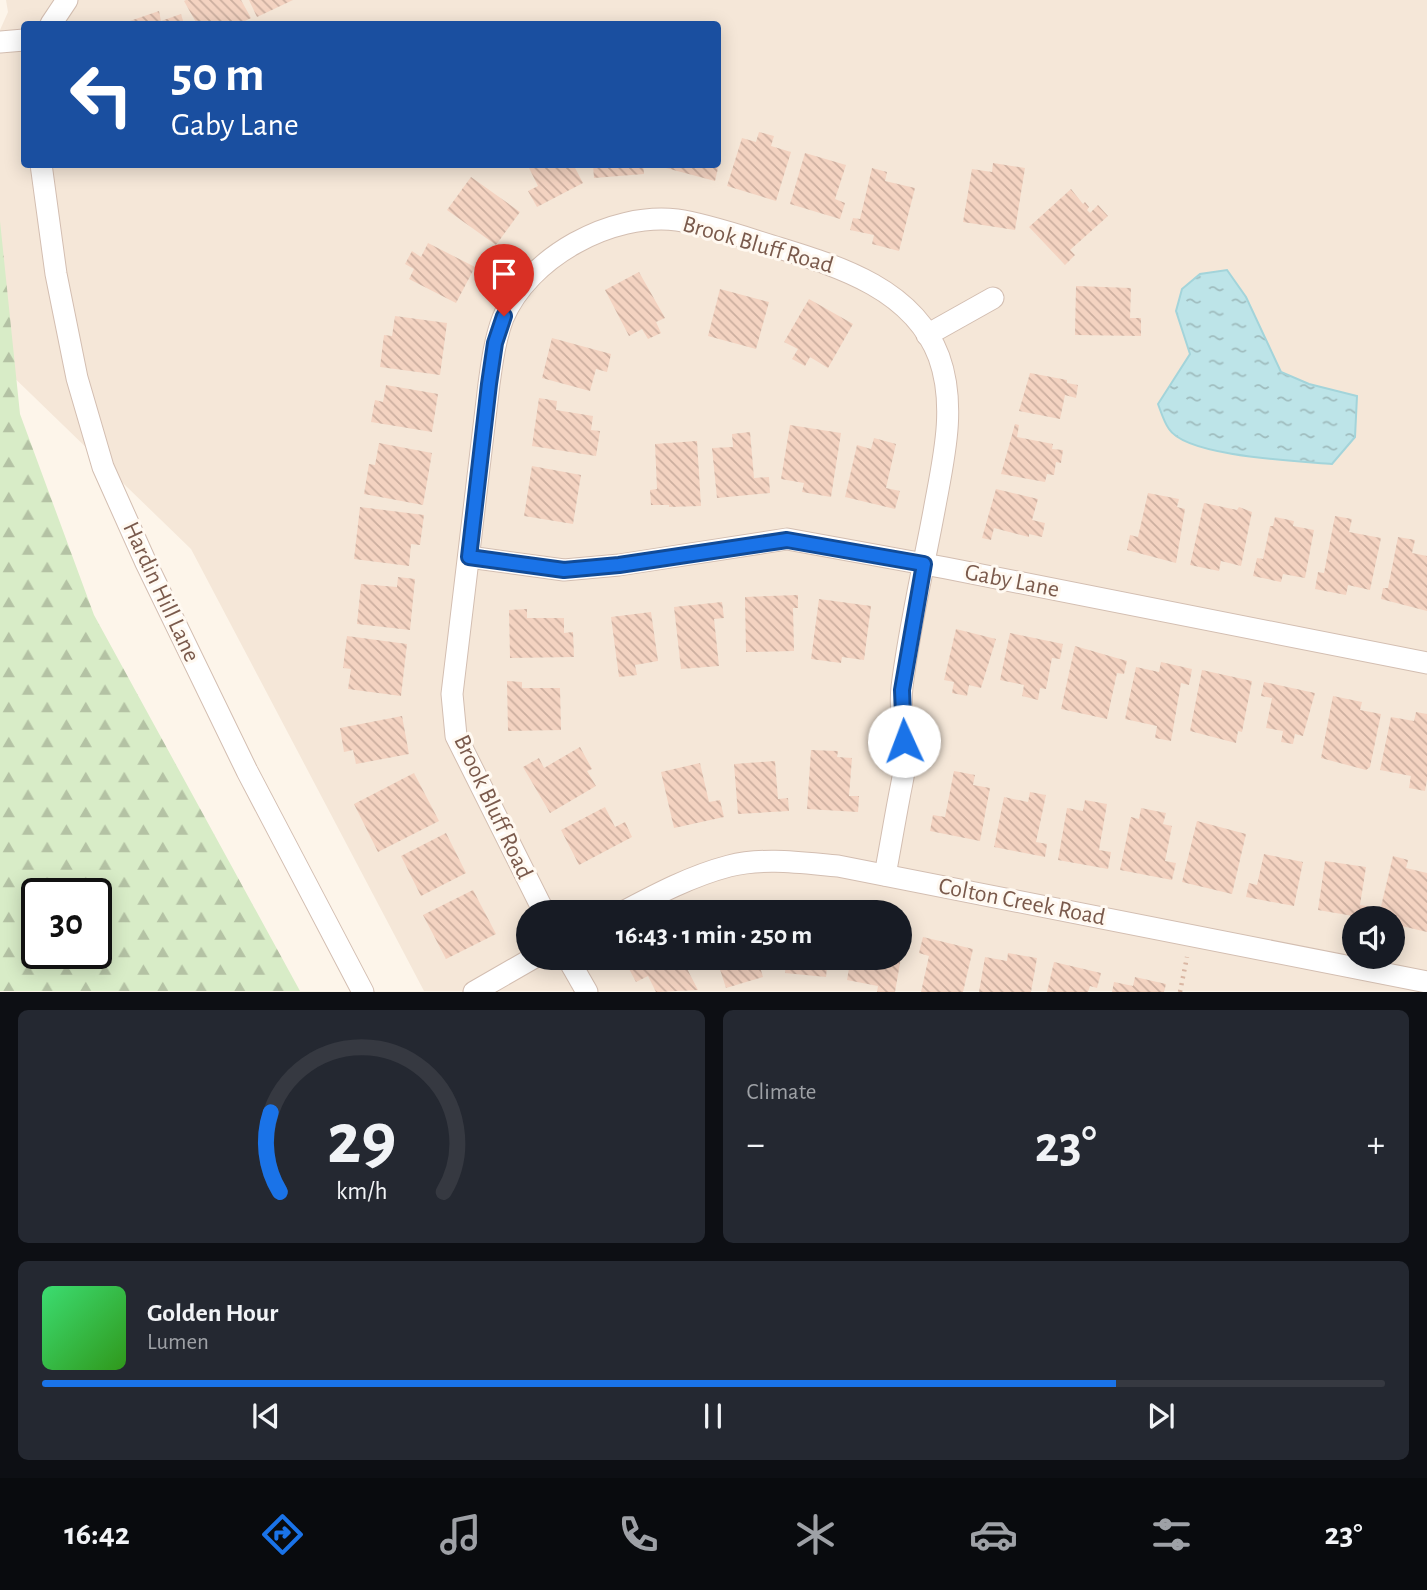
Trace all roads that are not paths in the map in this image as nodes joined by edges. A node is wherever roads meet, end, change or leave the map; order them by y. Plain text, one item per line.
1 (67, 0) edge
2 (53, 21) edge
3 (21, 41) edge
4 (0, 42) edge
5 (42, 168) edge
6 (993, 299) dead end
7 (927, 335) junction
8 (469, 557) junction
9 (924, 564) junction
10 (1427, 663) edge
11 (885, 875) junction
12 (538, 900) edge
13 (646, 900) edge
14 (516, 968) edge
15 (574, 970) edge
16 (1427, 982) edge
17 (363, 992) edge
18 (474, 992) edge
19 (587, 992) edge

1 - 2 street
3 - 4 street
5 - 17 street, Hardin Hill Lane
6 - 7 street
7 - 8 street, Brook Bluff Road
7 - 9 street, Brook Bluff Road
8 - 9 street, Gaby Lane
8 - 12 street, Brook Bluff Road
9 - 10 street, Gaby Lane
9 - 11 street, Brook Bluff Road
11 - 13 street, Colton Creek Road
11 - 16 street, Colton Creek Road
14 - 18 street
15 - 19 street

